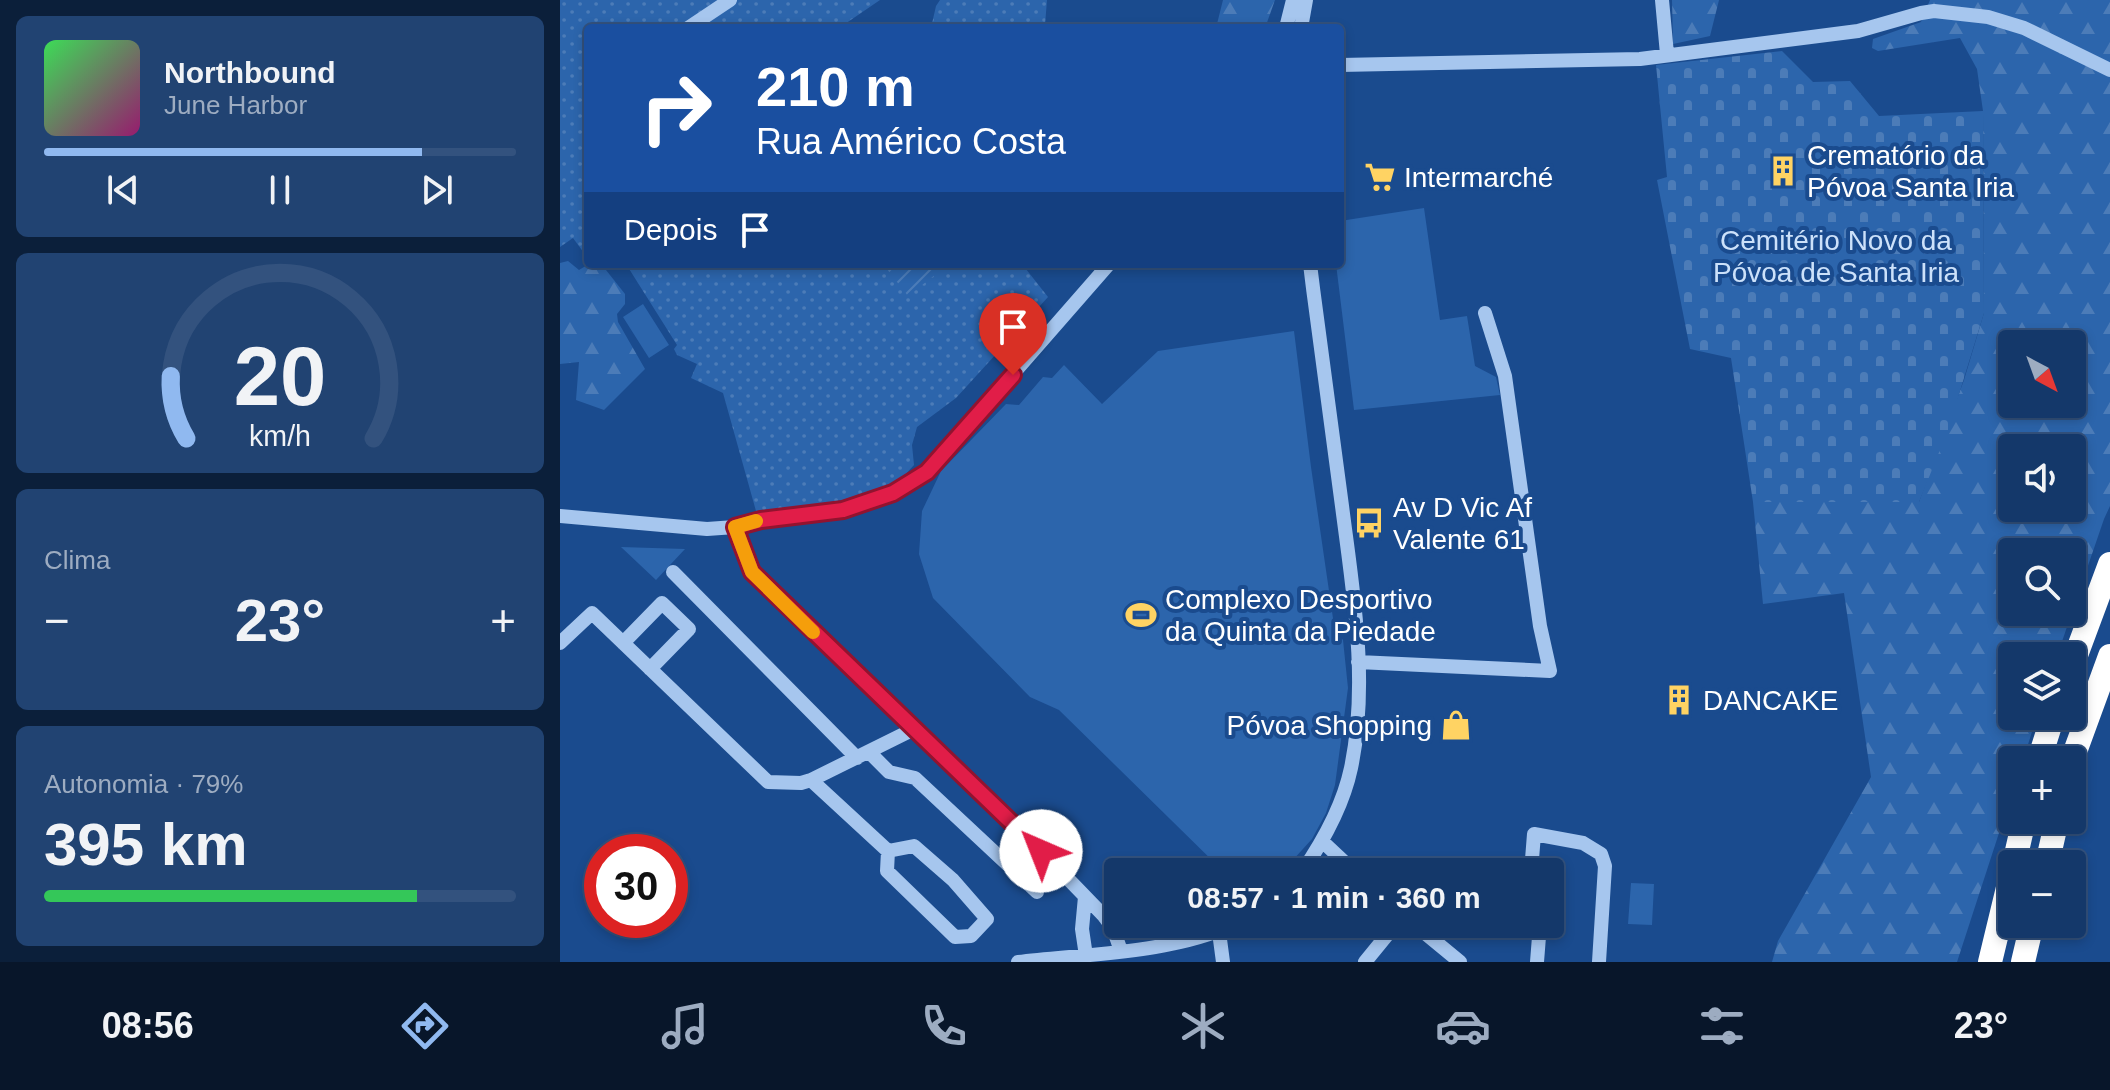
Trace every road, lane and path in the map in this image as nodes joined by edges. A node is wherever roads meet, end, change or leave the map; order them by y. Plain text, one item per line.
1 (730, 0) edge
2 (1293, 0) edge
3 (1306, 0) edge
4 (1662, 0) edge
5 (694, 24) edge
6 (1287, 24) edge
7 (1302, 24) edge
8 (1667, 54) junction
9 (1344, 67) edge
10 (2110, 70) edge
11 (1106, 268) edge
12 (1311, 268) edge
13 (1485, 313) dead end
14 (560, 516) edge
15 (735, 527) junction
16 (2110, 564) edge
17 (673, 572) dead end
18 (2081, 642) edge
19 (560, 643) edge
20 (623, 643) junction
21 (2110, 656) edge
22 (1358, 662) junction
23 (650, 669) junction
24 (914, 729) junction
25 (2077, 746) edge
26 (863, 755) junction
27 (811, 780) junction
28 (1323, 842) junction
29 (888, 851) junction
30 (1312, 858) edge
31 (1340, 858) edge
32 (1532, 858) edge
33 (1037, 892) dead end
34 (1085, 897) junction
35 (1998, 929) edge
36 (1191, 938) edge
37 (1220, 938) edge
38 (1385, 938) edge
39 (1431, 938) edge
40 (1539, 938) edge
41 (2029, 938) edge
42 (1121, 951) junction
43 (1086, 956) junction
44 (1018, 962) edge
45 (1223, 962) edge
46 (1365, 962) edge
47 (1460, 962) edge
48 (1537, 962) edge
49 (1599, 962) edge
50 (1990, 962) edge
51 (2023, 962) edge

1 - 5 street
2 - 6 street
3 - 7 street
4 - 8 street
8 - 9 street
8 - 10 street
11 - 15 street
12 - 22 street
13 - 22 street
14 - 15 street
15 - 24 street
16 - 18 highway
17 - 26 street
19 - 20 street
20 - 23 street
20 - 23 street
21 - 25 highway
22 - 28 street
23 - 27 street
24 - 26 street
24 - 34 street
26 - 27 street
26 - 33 street
27 - 29 street
28 - 30 street
28 - 31 street
29 - 29 street
32 - 49 street
34 - 42 street
34 - 43 street
35 - 50 highway
36 - 42 street
37 - 45 street
38 - 46 street
39 - 47 street
40 - 48 street
41 - 51 highway
42 - 43 street
43 - 44 street

